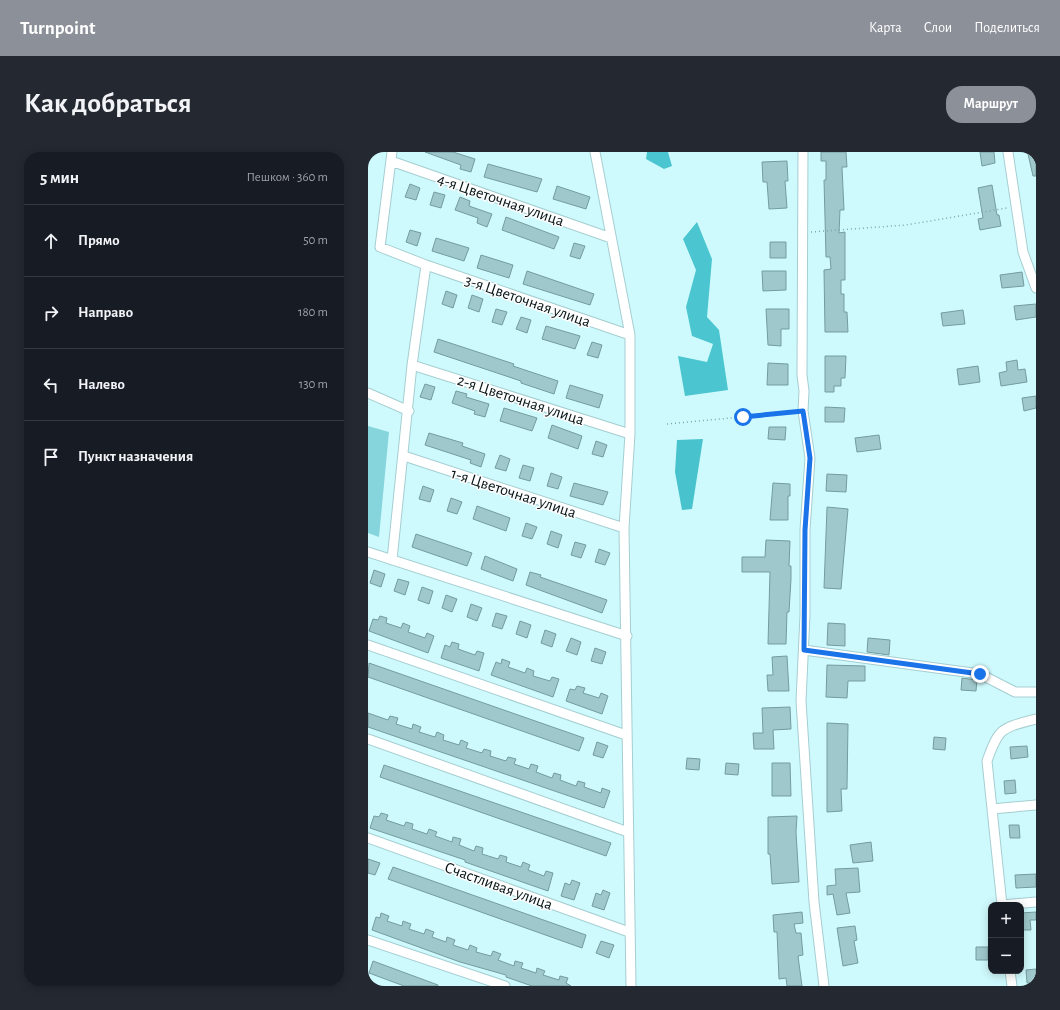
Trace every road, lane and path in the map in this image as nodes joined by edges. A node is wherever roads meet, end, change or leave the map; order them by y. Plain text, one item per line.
1 (595, 152) edge
2 (802, 152) edge
3 (1008, 152) edge
4 (392, 157) edge
5 (1017, 206) junction
6 (803, 232) junction
7 (611, 238) junction
8 (426, 265) junction
9 (1036, 288) edge
10 (630, 335) junction
11 (412, 365) junction
12 (368, 393) edge
13 (803, 411) junction
14 (408, 412) junction
15 (667, 424) dead end
16 (630, 434) junction
17 (404, 456) junction
18 (624, 528) junction
19 (368, 552) edge
20 (392, 560) junction
21 (627, 636) junction
22 (368, 645) edge
23 (804, 650) junction
24 (1036, 692) edge
25 (1036, 719) edge
26 (626, 735) junction
27 (368, 739) edge
28 (1036, 805) edge
29 (992, 809) junction
30 (628, 832) junction
31 (368, 838) edge
32 (1002, 902) edge
33 (1036, 902) edge
34 (1024, 903) edge
35 (629, 932) junction
36 (368, 940) edge
37 (1010, 974) edge
38 (505, 986) edge
39 (631, 986) edge
40 (824, 986) edge
41 (1012, 986) edge

1 - 7 street
2 - 6 street
3 - 5 street
4 - 7 street, 4-я Цветочная улица
4 - 8 street, 3-я Цветочная улица
5 - 6 path
5 - 9 street
6 - 13 street
7 - 10 street
8 - 10 street, 3-я Цветочная улица
8 - 11 street
10 - 16 street
11 - 14 street
11 - 16 street, 2-я Цветочная улица
12 - 14 street
13 - 15 path
13 - 23 street
14 - 17 street
16 - 18 street
17 - 18 street, 1-я Цветочная улица
17 - 20 street
18 - 21 street
19 - 20 street
20 - 21 street
21 - 26 street
22 - 26 street
23 - 24 street
23 - 40 street
25 - 29 street
26 - 30 street
27 - 30 street
28 - 29 street
29 - 32 street
30 - 35 street
31 - 35 street, Счастливая улица
33 - 34 street
35 - 39 street
36 - 38 street
37 - 41 street

